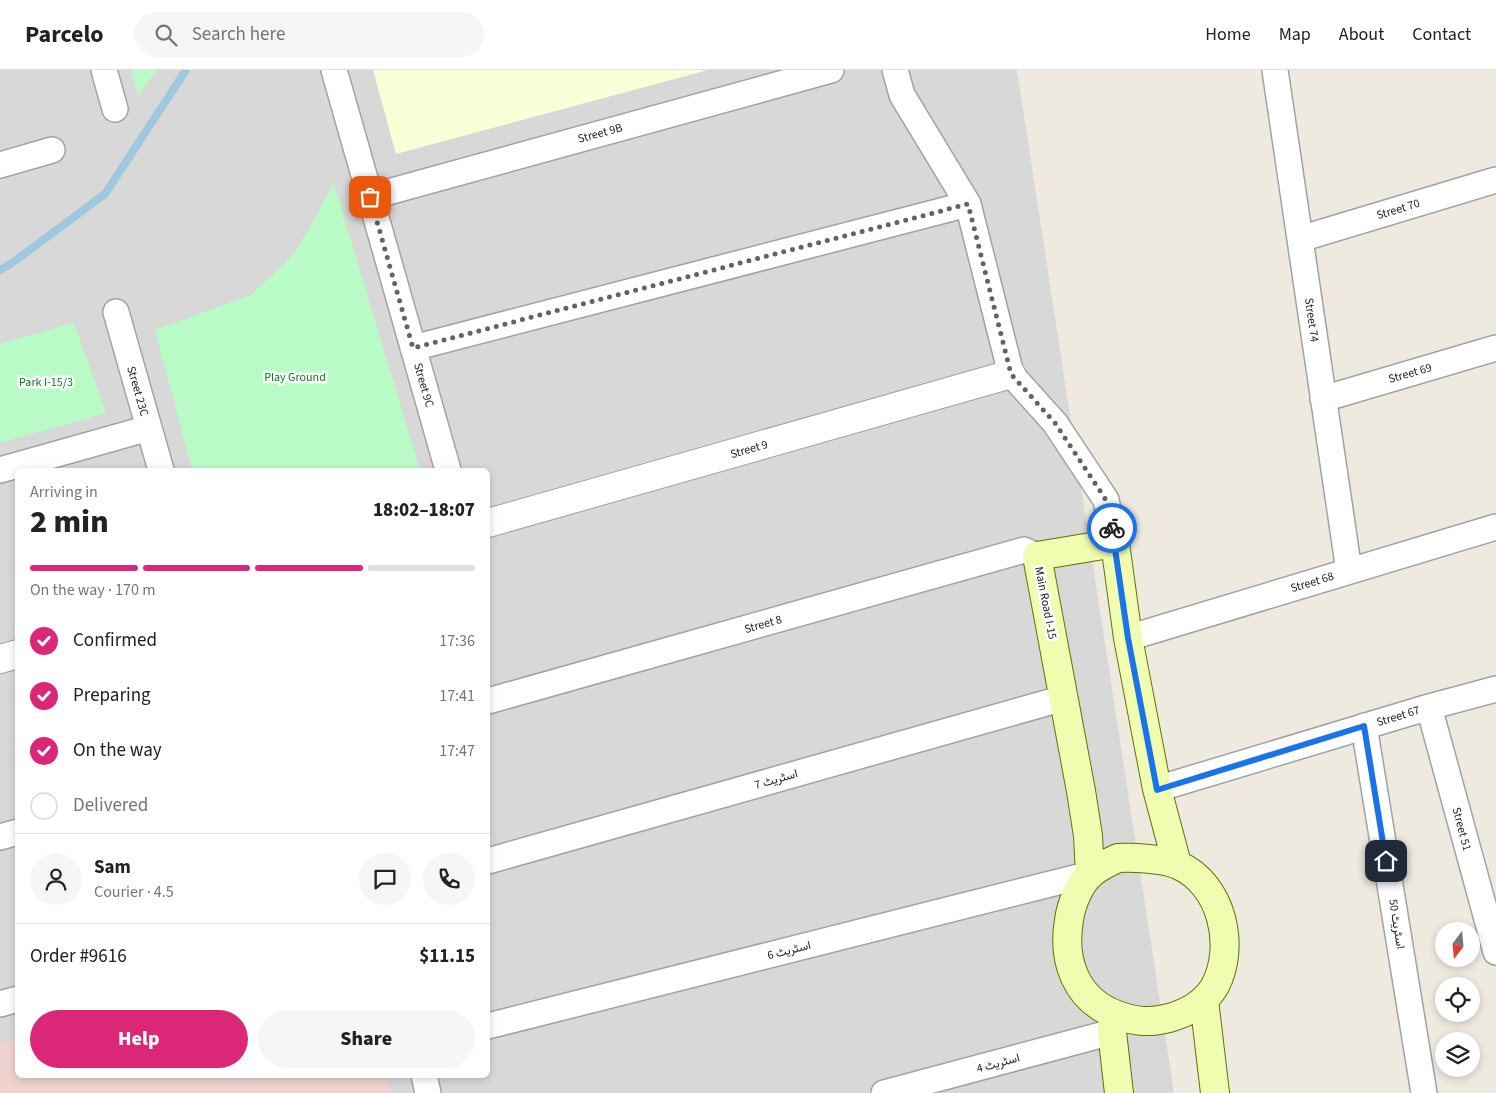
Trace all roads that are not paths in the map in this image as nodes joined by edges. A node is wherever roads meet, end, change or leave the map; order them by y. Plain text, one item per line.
1 (104, 70) edge
2 (334, 70) edge
3 (831, 70) edge
4 (896, 70) edge
5 (1278, 71) edge
6 (115, 109) dead end
7 (52, 150) dead end
8 (0, 165) edge
9 (1496, 180) edge
10 (370, 197) junction
11 (968, 204) junction
12 (1300, 239) junction
13 (116, 312) dead end
14 (413, 348) junction
15 (1496, 348) edge
16 (1011, 374) junction
17 (1323, 399) junction
18 (149, 428) junction
19 (159, 468) edge
20 (447, 468) edge
21 (0, 470) edge
22 (490, 522) edge
23 (1496, 527) edge
24 (1115, 543) junction
25 (1037, 556) junction
26 (1349, 571) junction
27 (1128, 638) junction
28 (15, 655) edge
29 (0, 659) edge
30 (1496, 688) edge
31 (1064, 698) junction
32 (490, 700) edge
33 (1429, 707) junction
34 (1364, 726) junction
35 (1157, 790) junction
36 (15, 833) edge
37 (0, 837) edge
38 (490, 860) edge
39 (1177, 864) junction
40 (1090, 874) junction
41 (1496, 952) edge
42 (15, 1000) edge
43 (1204, 1000) junction
44 (0, 1004) edge
45 (1112, 1023) junction
46 (490, 1025) edge
47 (425, 1078) edge
48 (428, 1093) edge
49 (884, 1093) edge
50 (1119, 1093) edge
51 (1215, 1093) edge
52 (1424, 1093) edge

1 - 6 street
2 - 10 street, Street 9C
3 - 10 street, Street 9B
4 - 11 street
5 - 12 street, Street 74
7 - 8 street
9 - 12 street, Street 70
10 - 14 street, Street 9C
11 - 14 street
11 - 16 street
12 - 17 street, Street 74
13 - 18 street, Street 23C
14 - 20 street, Street 9C
15 - 17 street, Street 69
16 - 22 street, Street 9
16 - 24 street
17 - 26 street, Street 74
18 - 19 street, Street 23C
18 - 21 street
23 - 26 street, Street 68
24 - 25 main road, Main Road I-15
24 - 27 main road
25 - 31 main road, Main Road I-15
25 - 32 street, Street 8
26 - 27 street, Street 68
27 - 35 main road
28 - 29 street
30 - 33 street, Street 67
31 - 38 street, اسٹریٹ 7
31 - 40 main road, Main Road I-15
33 - 34 street, Street 67
33 - 41 street, Street 51
34 - 35 street, Street 67
34 - 52 street, اسٹریٹ 50
35 - 39 main road
36 - 37 street
39 - 40 main road
39 - 43 main road
40 - 45 main road
40 - 46 street, اسٹریٹ 6
42 - 44 street
43 - 45 main road
43 - 51 main road
45 - 49 street, اسٹریٹ 4
45 - 50 main road
47 - 48 street

